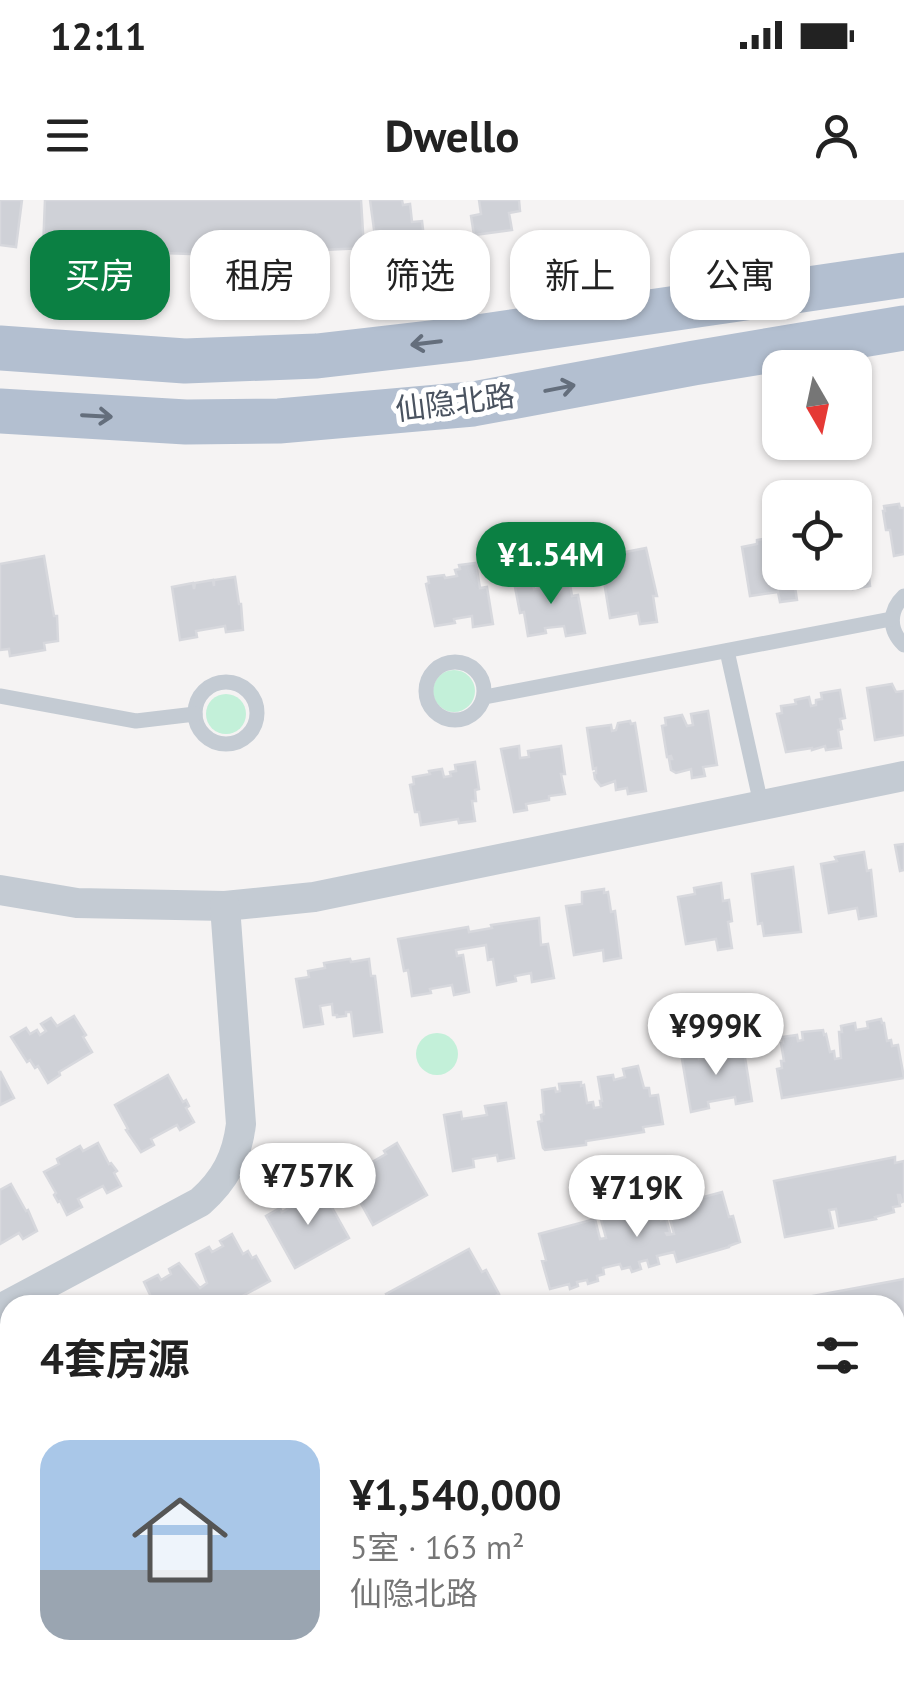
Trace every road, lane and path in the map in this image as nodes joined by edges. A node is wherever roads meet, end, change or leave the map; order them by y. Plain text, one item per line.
1 (904, 275) edge
2 (904, 328) edge
3 (0, 348) edge
4 (0, 410) edge
5 (904, 596) edge
6 (891, 619) junction
7 (904, 644) edge
8 (727, 651) junction
9 (0, 696) edge
10 (485, 697) dead end
11 (194, 714) junction
12 (904, 776) edge
13 (761, 804) junction
14 (0, 890) edge
15 (225, 906) junction
16 (26, 1295) edge

1 -> 3 main road, 仙隐北路
4 -> 2 main road, 仙隐北路
5 - 6 lane
6 - 7 lane
6 - 8 lane
8 - 10 lane
8 - 13 lane
9 - 11 lane
11 - 11 lane
12 - 13 street
13 - 15 street
14 - 15 street
15 - 16 street

